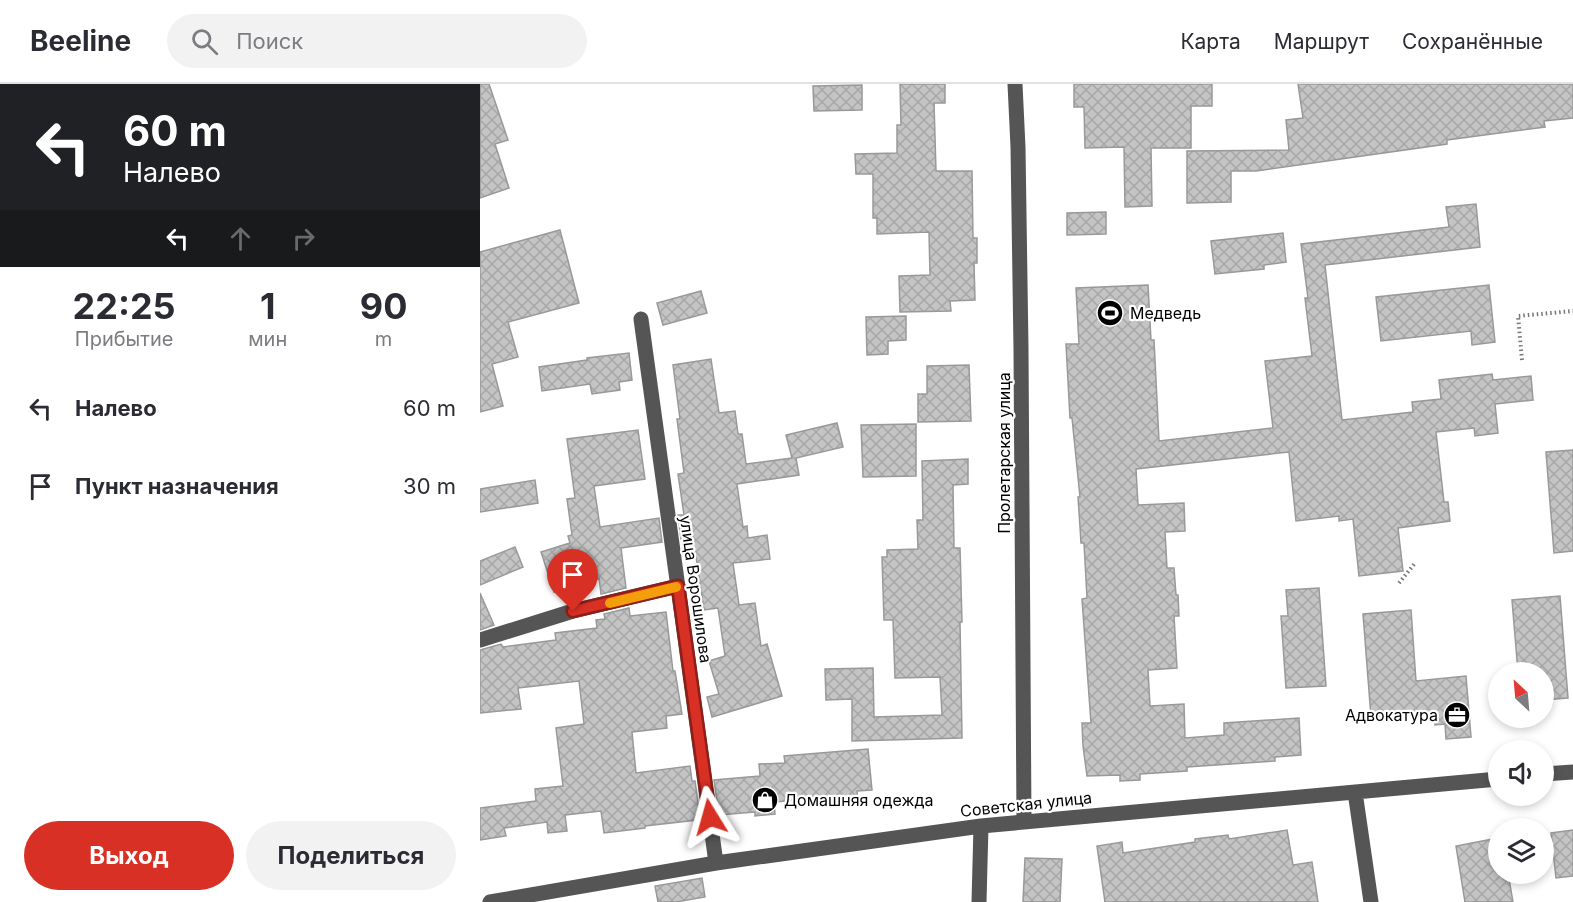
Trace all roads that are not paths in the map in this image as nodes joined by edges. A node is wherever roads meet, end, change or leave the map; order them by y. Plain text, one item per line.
1 (1015, 84) edge
2 (641, 319) dead end
3 (678, 586) junction
4 (480, 640) edge
5 (1573, 772) edge
6 (1554, 773) edge
7 (1488, 780) edge
8 (1355, 792) junction
9 (1024, 822) junction
10 (981, 826) junction
11 (716, 863) junction
12 (490, 902) edge
13 (979, 902) edge
14 (1371, 902) edge

1 - 9 street, Пролетарская улица
2 - 3 street, улица Ворошилова
3 - 4 street
3 - 11 street, улица Ворошилова
5 - 6 street
7 - 8 street, Советская улица
8 - 9 street, Советская улица
8 - 14 street
9 - 10 street, Советская улица
10 - 11 street, Советская улица
10 - 13 street
11 - 12 street, Советская улица

